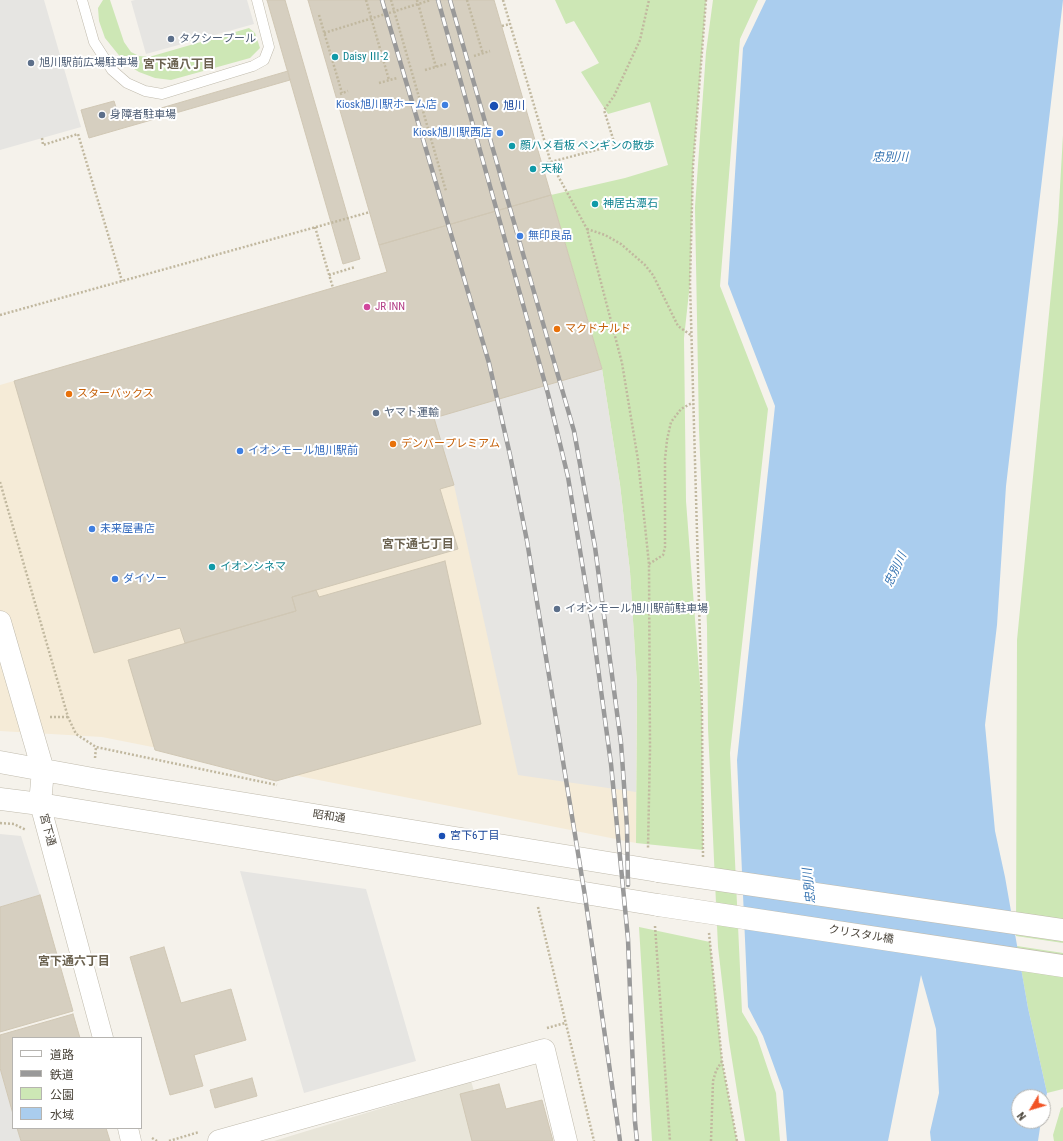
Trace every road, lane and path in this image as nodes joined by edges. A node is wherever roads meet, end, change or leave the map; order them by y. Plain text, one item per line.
1 (257, 0) edge
2 (366, 0) edge
3 (391, 0) edge
4 (417, 0) edge
5 (431, 0) edge
6 (467, 0) edge
7 (503, 0) edge
8 (649, 0) edge
9 (706, 0) edge
10 (83, 1) edge
11 (418, 4) junction
12 (394, 11) junction
13 (319, 15) dead end
14 (372, 18) junction
15 (510, 24) junction
16 (502, 26) dead end
17 (324, 33) junction
18 (490, 52) dead end
19 (483, 54) junction
20 (474, 56) dead end
21 (446, 64) dead end
22 (436, 67) junction
23 (425, 70) dead end
24 (397, 78) dead end
25 (389, 80) junction
26 (379, 83) dead end
27 (348, 92) dead end
28 (42, 138) dead end
29 (552, 163) junction
30 (543, 164) dead end
31 (446, 191) dead end
32 (370, 212) dead end
33 (316, 227) junction
34 (587, 229) junction
35 (355, 267) dead end
36 (329, 275) junction
37 (122, 281) junction
38 (332, 288) dead end
39 (0, 315) edge
40 (692, 336) junction
41 (692, 403) junction
42 (0, 482) edge
43 (649, 564) junction
44 (0, 622) edge
45 (0, 762) edge
46 (43, 770) junction
47 (282, 786) dead end
48 (0, 799) edge
49 (40, 804) junction
50 (0, 823) edge
51 (30, 832) dead end
52 (653, 861) junction
53 (704, 865) dead end
54 (536, 903) dead end
55 (656, 912) junction
56 (709, 926) dead end
57 (1063, 930) edge
58 (1063, 966) edge
59 (103, 1037) edge
60 (722, 1061) junction
61 (128, 1129) edge
62 (131, 1141) edge
63 (219, 1141) edge
64 (566, 1141) edge
65 (594, 1141) edge
66 (670, 1141) edge
67 (711, 1141) edge
68 (736, 1141) edge

1 - 10 lane
2 - 14 path
3 - 12 path
4 - 11 path
5 - 11 path
6 - 19 path
7 - 15 path
8 - 29 path
9 - 40 path
11 - 12 path
11 - 22 path
12 - 14 path
12 - 31 path
13 - 17 path
14 - 17 path
14 - 25 path
15 - 16 path
15 - 29 path
17 - 27 path
18 - 19 path
19 - 20 path
21 - 22 path
22 - 23 path
24 - 25 path
25 - 26 path
28 - 37 path
29 - 30 path
29 - 34 path
32 - 33 path
33 - 36 path
33 - 37 path
34 - 40 path
34 - 43 path
35 - 36 path
36 - 38 path
37 - 39 path
40 - 41 path
41 - 43 path
41 - 53 path
42 - 47 path
43 - 52 path
44 - 46 street, 宮下通
45 - 46 street, 昭和通
46 - 49 street, 宮下通
46 - 52 street, 昭和通
48 - 49 street
49 - 55 street
49 - 59 street, 宮下通
50 - 51 path
52 - 57 street, bridge
54 - 65 path
55 - 58 street, クリスタル橋, bridge
55 - 66 path
56 - 60 path
60 - 67 path
60 - 68 path
61 - 62 street
63 - 64 street

